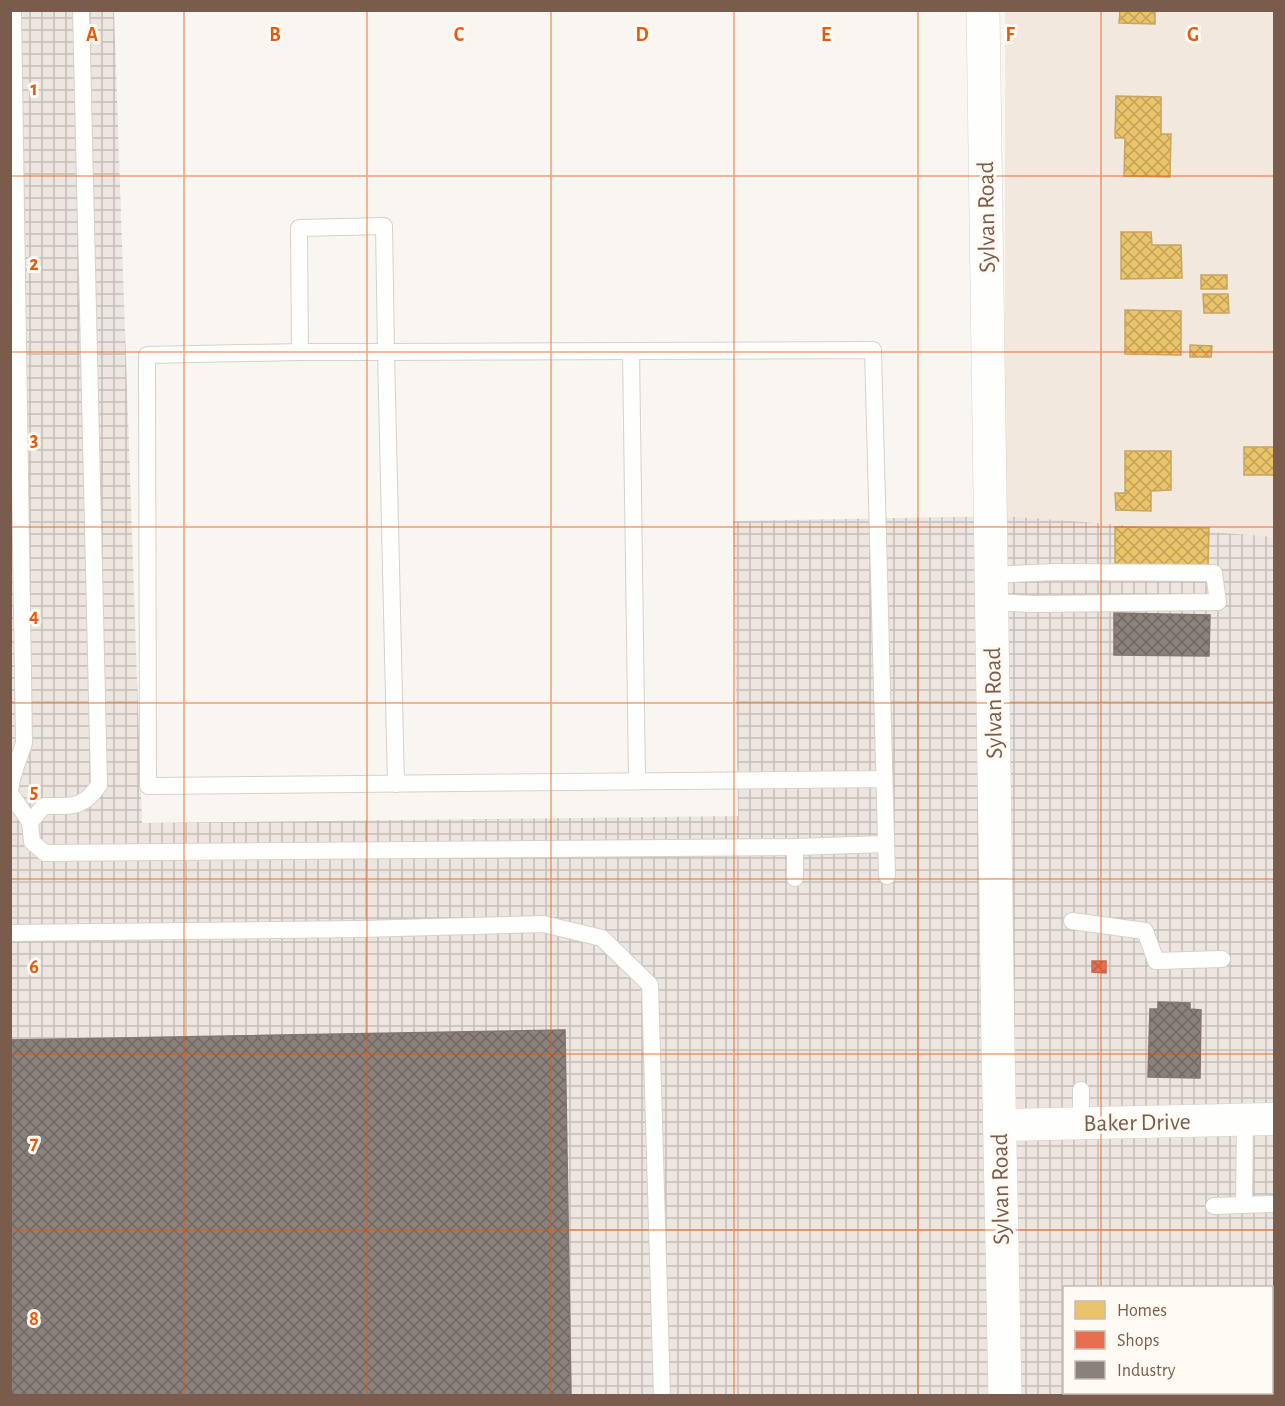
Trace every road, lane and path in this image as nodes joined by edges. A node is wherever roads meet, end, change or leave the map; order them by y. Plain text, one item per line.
1 (13, 10) edge
2 (81, 10) edge
3 (983, 10) edge
4 (631, 351) junction
5 (300, 352) junction
6 (386, 352) junction
7 (992, 589) junction
8 (17, 732) edge
9 (884, 779) junction
10 (637, 781) junction
11 (396, 784) junction
12 (10, 791) edge
13 (30, 822) junction
14 (885, 844) junction
15 (795, 847) junction
16 (887, 876) dead end
17 (795, 878) dead end
18 (1072, 921) dead end
19 (10, 933) edge
20 (1222, 959) dead end
21 (1081, 1090) dead end
22 (1260, 1119) edge
23 (1081, 1124) junction
24 (999, 1125) junction
25 (1275, 1204) edge
26 (1244, 1205) junction
27 (1214, 1206) dead end
28 (662, 1395) edge
29 (1005, 1395) edge

1 - 8 lane
2 - 13 lane
3 - 7 main road, Sylvan Road
4 - 6 lane
4 - 9 lane
4 - 10 lane
5 - 6 lane
5 - 6 lane
5 - 11 lane
6 - 11 lane
7 - 7 lane
7 - 24 main road, Sylvan Road
8 - 12 lane
9 - 10 lane
9 - 14 lane
10 - 11 lane
12 - 13 lane
13 - 15 lane
14 - 15 lane
14 - 16 lane
15 - 17 lane
18 - 20 lane
19 - 28 lane
21 - 23 lane
22 - 23 street, Baker Drive
22 - 26 lane
23 - 24 street, Baker Drive
24 - 29 main road, Sylvan Road
25 - 26 lane
26 - 27 lane

